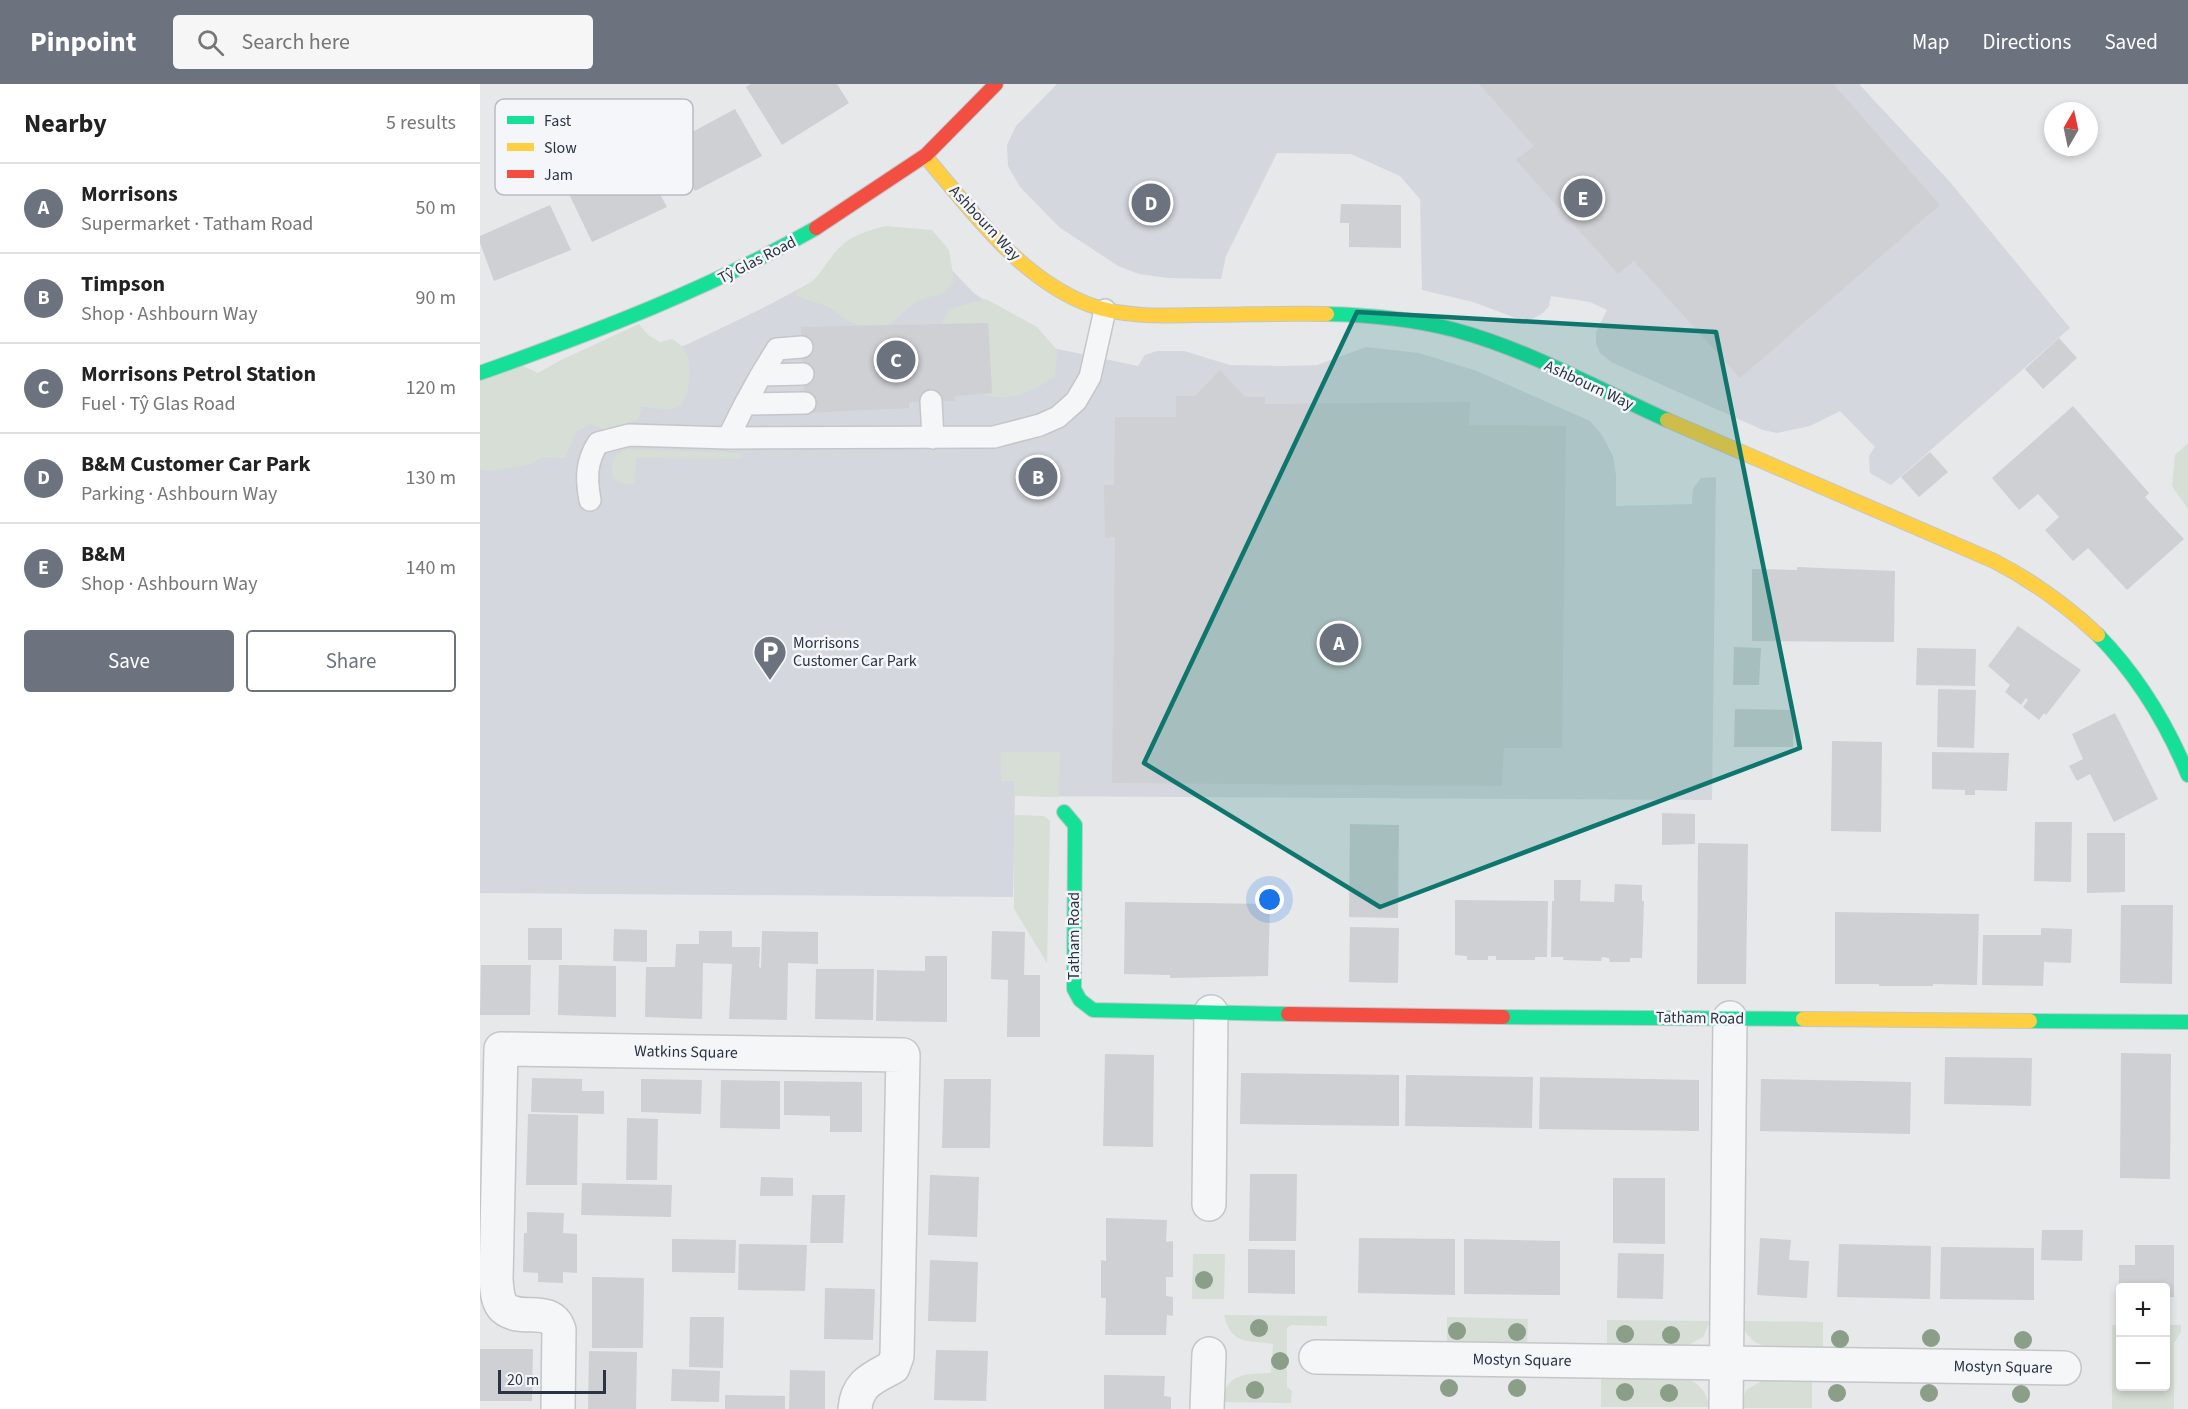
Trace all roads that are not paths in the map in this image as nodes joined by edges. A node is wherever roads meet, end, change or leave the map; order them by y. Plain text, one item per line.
1 (996, 84) edge
2 (925, 156) junction
3 (1105, 310) junction
4 (802, 347) dead end
5 (480, 373) edge
6 (803, 374) dead end
7 (761, 375) junction
8 (931, 401) dead end
9 (805, 403) dead end
10 (745, 404) junction
11 (728, 438) junction
12 (933, 438) junction
13 (590, 500) dead end
14 (2188, 775) edge
15 (1064, 812) dead end
16 (1212, 1012) junction
17 (1730, 1018) junction
18 (2188, 1022) edge
19 (1209, 1204) dead end
20 (1209, 1354) dead end
21 (1316, 1357) dead end
22 (1727, 1363) junction
23 (2064, 1368) dead end
24 (558, 1409) edge
25 (855, 1409) edge
26 (1207, 1409) edge
27 (1726, 1409) edge

1 - 2 street, Tŷ Glas Road
2 - 3 street, Ashbourn Way
2 - 5 street, Tŷ Glas Road
3 - 12 lane
3 - 14 street, Ashbourn Way
4 - 7 lane
6 - 7 lane
7 - 10 lane
8 - 12 lane
9 - 10 lane
10 - 11 lane
11 - 12 lane
11 - 13 lane
15 - 16 street, Tatham Road
16 - 17 street, Tatham Road
16 - 19 street
17 - 18 street, Tatham Road
17 - 22 street
20 - 26 street
21 - 22 street, Mostyn Square
22 - 23 street, Mostyn Square
22 - 27 street
24 - 25 street, Watkins Square

